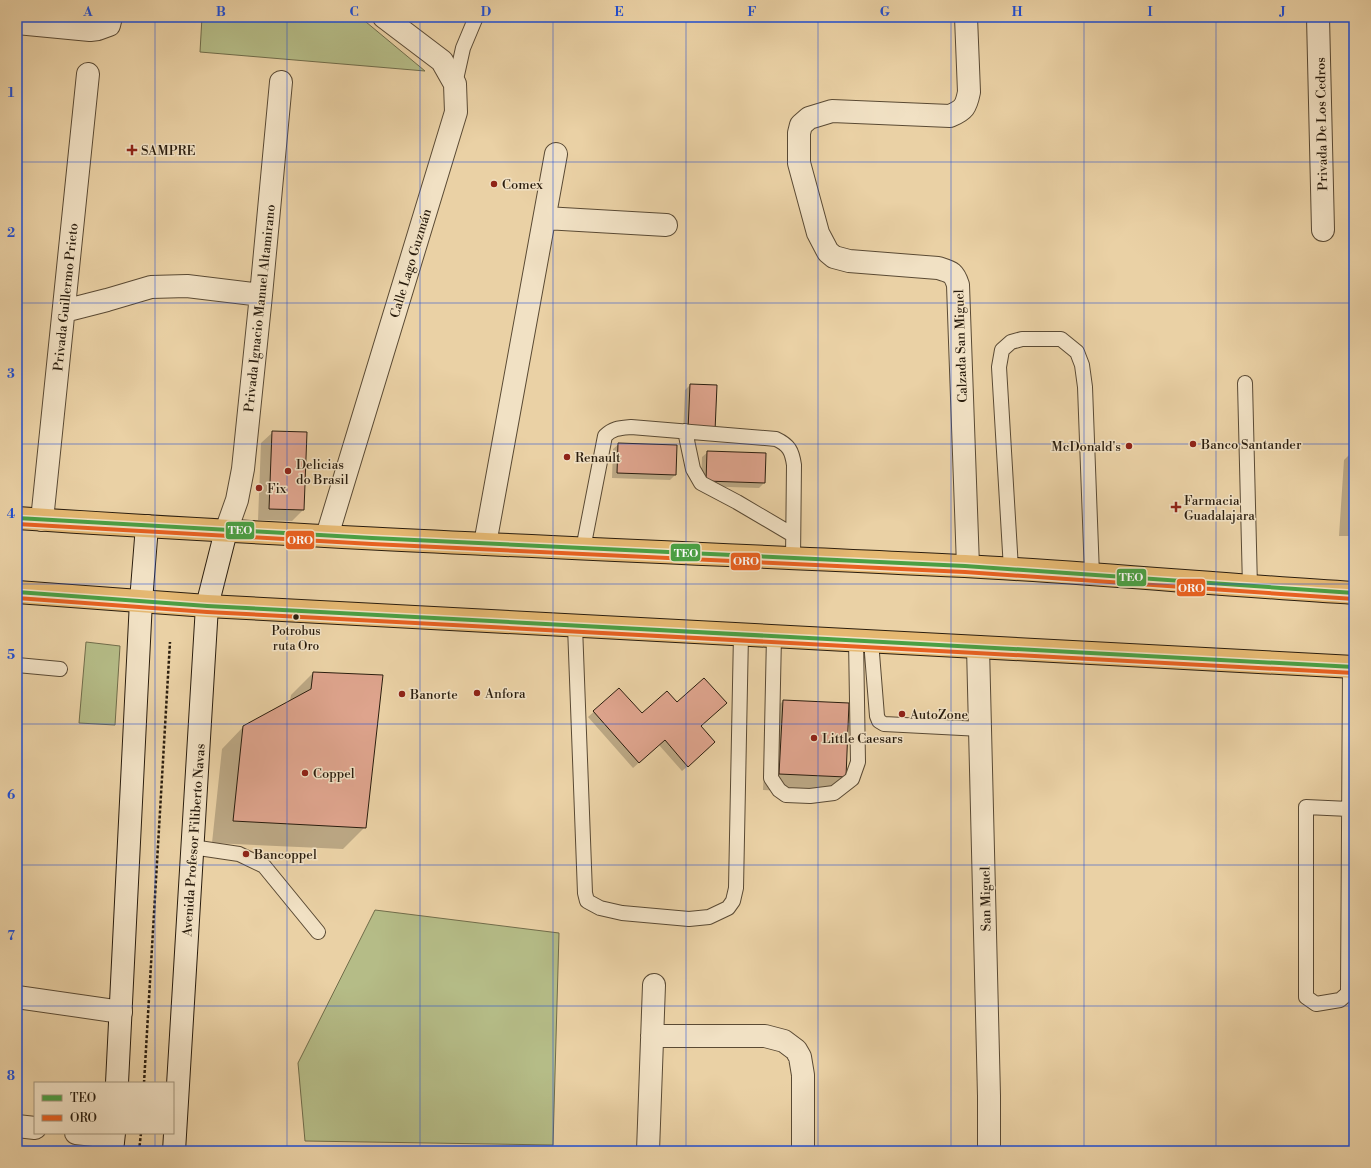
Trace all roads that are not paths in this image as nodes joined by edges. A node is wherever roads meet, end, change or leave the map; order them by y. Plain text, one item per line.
1 (384, 17) edge
2 (476, 17) edge
3 (966, 17) edge
4 (1318, 17) edge
5 (110, 21) edge
6 (17, 23) edge
7 (88, 74) dead end
8 (281, 82) dead end
9 (455, 84) junction
10 (556, 154) dead end
11 (545, 218) junction
12 (666, 225) dead end
13 (1323, 230) dead end
14 (261, 295) junction
15 (64, 311) junction
16 (1245, 383) dead end
17 (684, 431) junction
18 (17, 518) edge
19 (42, 520) junction
20 (148, 526) junction
21 (226, 531) junction
22 (793, 535) junction
23 (327, 536) junction
24 (485, 544) junction
25 (583, 549) junction
26 (793, 559) junction
27 (968, 566) junction
28 (1010, 569) junction
29 (1092, 575) junction
30 (1250, 587) junction
31 (17, 592) edge
32 (1354, 593) edge
33 (141, 601) junction
34 (207, 606) junction
35 (575, 626) junction
36 (741, 634) junction
37 (774, 636) junction
38 (863, 641) junction
39 (978, 647) junction
40 (17, 665) edge
41 (1352, 667) edge
42 (60, 669) dead end
43 (980, 729) junction
44 (1348, 809) junction
45 (192, 847) junction
46 (318, 932) dead end
47 (654, 985) dead end
48 (17, 998) edge
49 (121, 1012) junction
50 (652, 1036) junction
51 (117, 1082) edge
52 (17, 1126) edge
53 (34, 1128) edge
54 (81, 1134) edge
55 (113, 1141) edge
56 (174, 1151) edge
57 (648, 1151) edge
58 (803, 1151) edge
59 (990, 1151) edge

1 - 9 street, Calle Lago Guzmán
2 - 9 lane
3 - 27 street, Calzada San Miguel
4 - 13 street, Privada De Los Cedros
5 - 6 street
7 - 15 street, Privada Guillermo Prieto
8 - 14 street, Privada Ignacio Manuel Altamirano
9 - 23 street, Calle Lago Guzmán
10 - 11 street
11 - 12 street
11 - 24 street
14 - 15 street
14 - 21 street, Privada Ignacio Manuel Altamirano
15 - 19 street, Privada Guillermo Prieto
16 - 30 lane
17 - 22 lane
17 - 22 lane
17 - 25 lane
18 - 19 main road
19 - 20 main road
20 - 21 main road
20 - 33 street
21 - 23 main road
21 - 34 street, Avenida Profesor Filiberto Navas
22 - 26 lane
23 - 24 main road
24 - 25 main road
25 - 26 main road
26 - 27 main road
27 - 28 main road
28 - 29 main road
28 - 29 lane
29 - 30 main road
30 - 32 main road
31 - 33 main road
33 - 34 main road
33 - 49 street
34 - 35 main road
34 - 45 street, Avenida Profesor Filiberto Navas
35 - 36 main road
35 - 36 lane
36 - 37 main road
37 - 38 main road
37 - 38 lane
38 - 39 main road
38 - 43 lane
39 - 41 main road
39 - 43 street, San Miguel
40 - 42 lane
41 - 44 lane
43 - 59 street, San Miguel
44 - 44 lane
45 - 46 lane
45 - 56 street, Avenida Profesor Filiberto Navas
47 - 50 street
48 - 49 street
49 - 51 street
50 - 57 street
50 - 58 street
52 - 53 street
54 - 55 street

